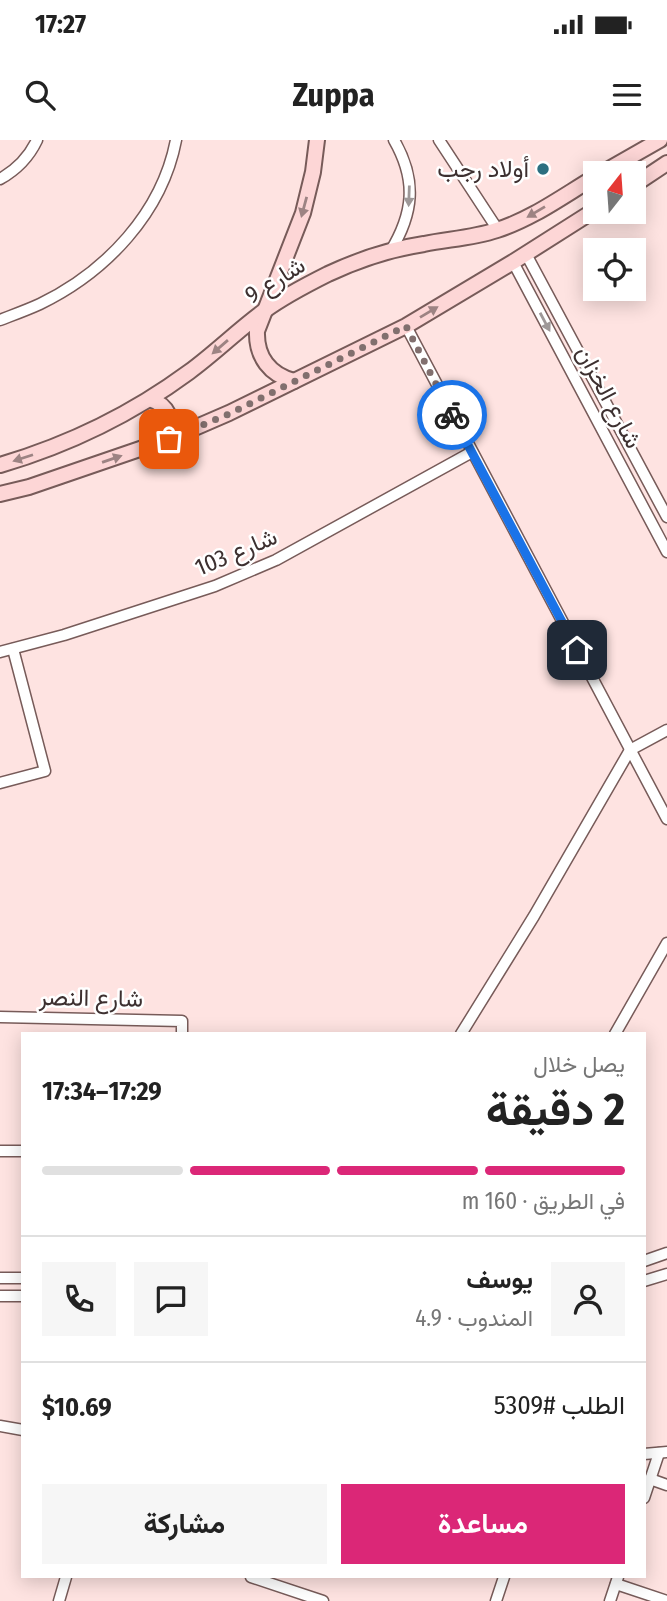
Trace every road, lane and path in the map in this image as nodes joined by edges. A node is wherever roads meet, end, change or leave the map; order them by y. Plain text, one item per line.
1 (37, 140) edge
2 (176, 140) edge
3 (317, 140) edge
4 (394, 140) edge
5 (439, 140) edge
6 (660, 140) edge
7 (623, 161) edge
8 (667, 163) edge
9 (646, 177) edge
10 (0, 179) edge
11 (583, 184) edge
12 (583, 217) edge
13 (498, 230) junction
14 (390, 252) junction
15 (519, 258) junction
16 (265, 310) junction
17 (0, 320) edge
18 (406, 326) junction
19 (294, 381) junction
20 (150, 398) junction
21 (169, 439) junction
22 (472, 452) junction
23 (0, 465) edge
24 (0, 494) edge
25 (667, 517) edge
26 (667, 552) edge
27 (13, 649) junction
28 (0, 652) edge
29 (667, 730) edge
30 (630, 750) junction
31 (0, 783) edge
32 (667, 819) edge
33 (667, 943) edge
34 (0, 1017) edge
35 (182, 1032) edge
36 (462, 1032) edge
37 (616, 1032) edge
38 (0, 1151) edge
39 (21, 1151) edge
40 (667, 1253) edge
41 (646, 1260) edge
42 (667, 1274) edge
43 (0, 1278) edge
44 (21, 1278) edge
45 (646, 1280) edge
46 (0, 1296) edge
47 (21, 1296) edge
48 (0, 1426) edge
49 (21, 1430) edge
50 (663, 1452) edge
51 (650, 1479) junction
52 (667, 1485) edge
53 (646, 1492) edge
54 (66, 1578) edge
55 (254, 1578) edge
56 (504, 1578) edge
57 (617, 1580) edge
58 (59, 1601) edge
59 (323, 1601) edge
60 (496, 1601) edge
61 (610, 1601) edge
62 (667, 1601) edge

1 - 10 street
2 - 17 street
3 -> 16 main road
4 -> 14 street
5 - 13 street
6 - 7 main road
8 - 9 main road
11 -> 13 main road, شارع 9
12 - 15 main road
13 - 14 main road, شارع 9
14 - 16 main road, شارع 9
18 -> 15 main road
15 - 25 street, شارع الخزان
15 -> 26 street, شارع الخزان
16 - 19 main road
16 -> 20 main road, شارع 9
18 - 19 main road
18 - 22 street
19 - 21 main road
20 - 21 main road
20 -> 23 main road, شارع 9
24 -> 21 main road
22 - 27 street, شارع 103
22 - 30 street
27 - 28 street, شارع 103
27 - 31 street
29 - 30 street
30 - 32 street
30 - 36 street
33 - 37 street
34 - 35 street, شارع النصر
38 - 39 street
40 - 41 street
42 - 45 street
43 - 44 street
46 - 47 street
48 - 49 street
50 - 51 street
51 - 52 street
51 - 53 street
54 - 58 street
55 - 59 street
56 - 60 street
57 - 61 street
57 - 62 street

